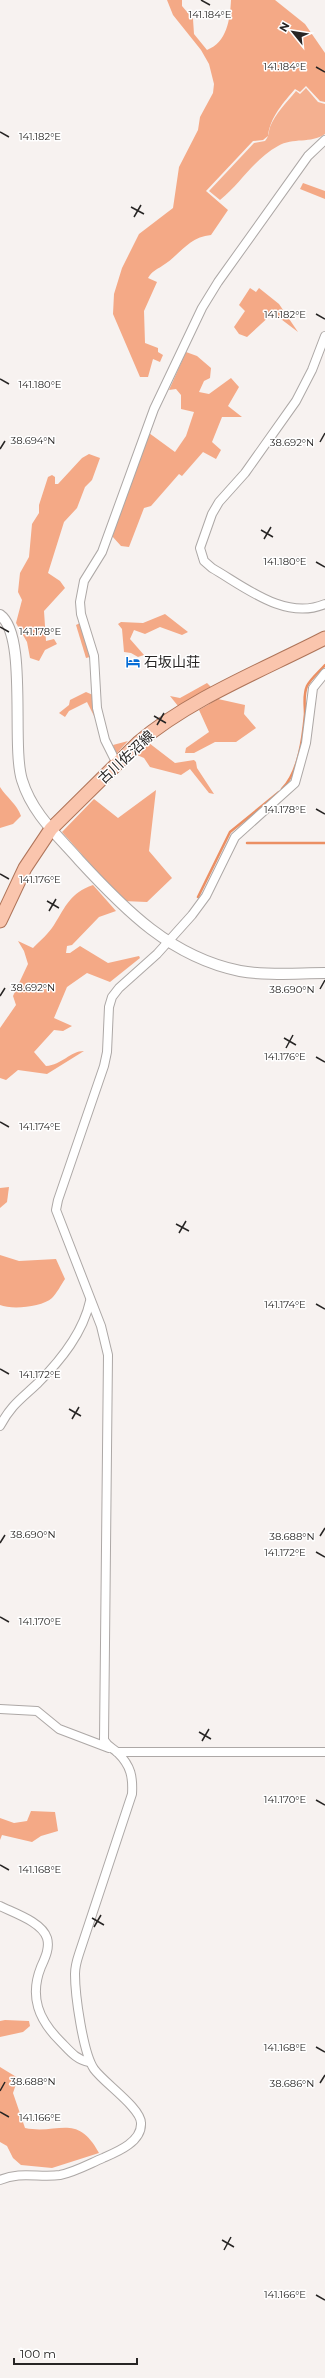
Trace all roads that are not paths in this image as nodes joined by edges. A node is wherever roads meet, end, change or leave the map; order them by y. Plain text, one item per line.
1 (325, 140) edge
2 (325, 336) edge
3 (325, 604) edge
4 (0, 615) edge
5 (325, 638) edge
6 (325, 673) edge
7 (117, 764) junction
8 (51, 829) junction
9 (0, 921) edge
10 (168, 942) junction
11 (325, 973) edge
12 (90, 1301) junction
13 (0, 1426) edge
14 (0, 1709) edge
15 (113, 1750) junction
16 (325, 1752) edge
17 (0, 1906) edge
18 (89, 2062) junction
19 (0, 2180) edge

1 - 7 street
2 - 3 street
4 - 8 street
5 - 7 main road, 古川佐沼線
6 - 10 street
7 - 8 main road, 古川佐沼線
8 - 9 main road, 古川佐沼線
8 - 10 street
10 - 11 street
10 - 12 street
12 - 13 street
12 - 15 street
14 - 15 street
15 - 16 street
15 - 18 street
17 - 18 street
18 - 19 street

